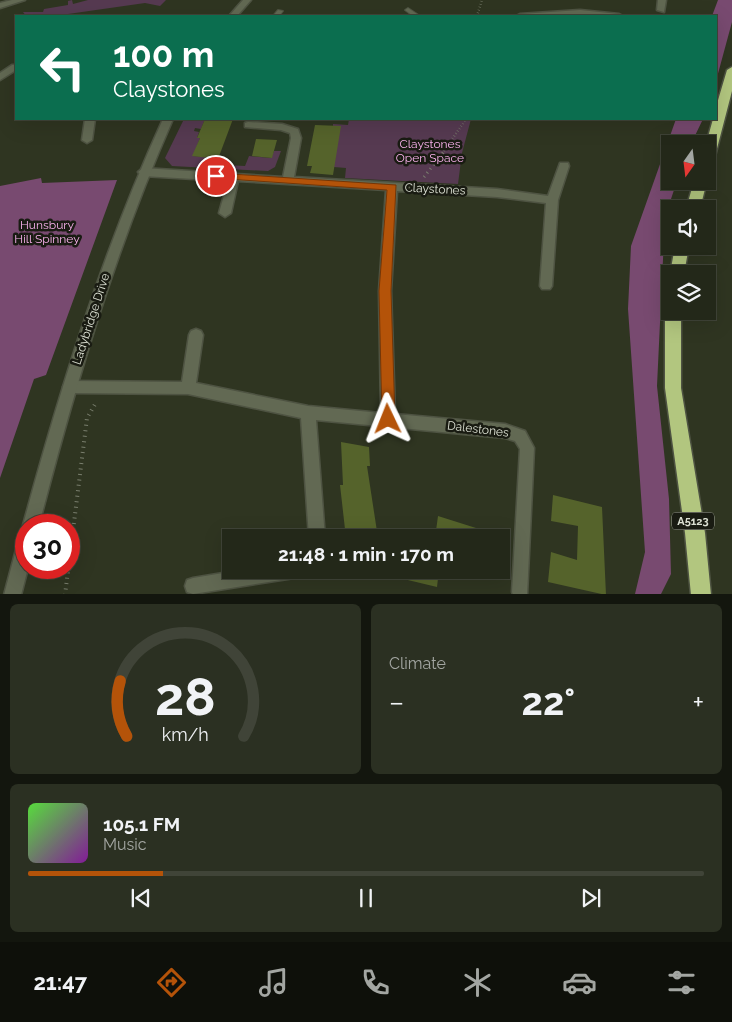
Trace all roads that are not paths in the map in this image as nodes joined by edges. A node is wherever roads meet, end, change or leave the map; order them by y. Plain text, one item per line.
1 (22, 0) edge
2 (247, 0) edge
3 (662, 0) edge
4 (0, 6) edge
5 (408, 10) dead end
6 (661, 10) dead end
7 (234, 15) edge
8 (416, 15) edge
9 (535, 15) edge
10 (608, 15) edge
11 (15, 67) dead end
12 (732, 70) edge
13 (0, 77) edge
14 (90, 120) edge
15 (168, 120) edge
16 (248, 125) dead end
17 (715, 135) edge
18 (87, 140) dead end
19 (564, 166) dead end
20 (143, 172) junction
21 (234, 177) junction
22 (288, 180) junction
23 (392, 187) junction
24 (552, 200) junction
25 (225, 213) dead end
26 (546, 286) dead end
27 (673, 320) edge
28 (196, 335) dead end
29 (70, 386) junction
30 (188, 388) junction
31 (308, 413) junction
32 (388, 419) junction
33 (34, 514) edge
34 (316, 529) edge
35 (16, 579) edge
36 (237, 579) edge
37 (193, 586) dead end
38 (520, 592) dead end
39 (12, 594) edge
40 (701, 594) edge

1 - 4 street
2 - 7 street
3 - 6 street
5 - 8 lane
9 - 10 street
11 - 13 street
12 - 17 highway
14 - 18 street
15 - 20 street, Ladybridge Drive
16 - 22 street
19 - 24 street
20 - 21 street, Claystones
20 - 29 street, Ladybridge Drive
21 - 22 street, Claystones
21 - 25 street
22 - 23 street, Claystones
23 - 24 street, Claystones
23 - 32 street
24 - 26 street
27 - 40 highway, A5123
28 - 30 street
29 - 30 street, Dalestones
29 - 33 street, Ladybridge Drive
30 - 31 street, Dalestones
31 - 32 street, Dalestones
31 - 34 street
32 - 38 street, Dalestones
35 - 39 street
36 - 37 street

